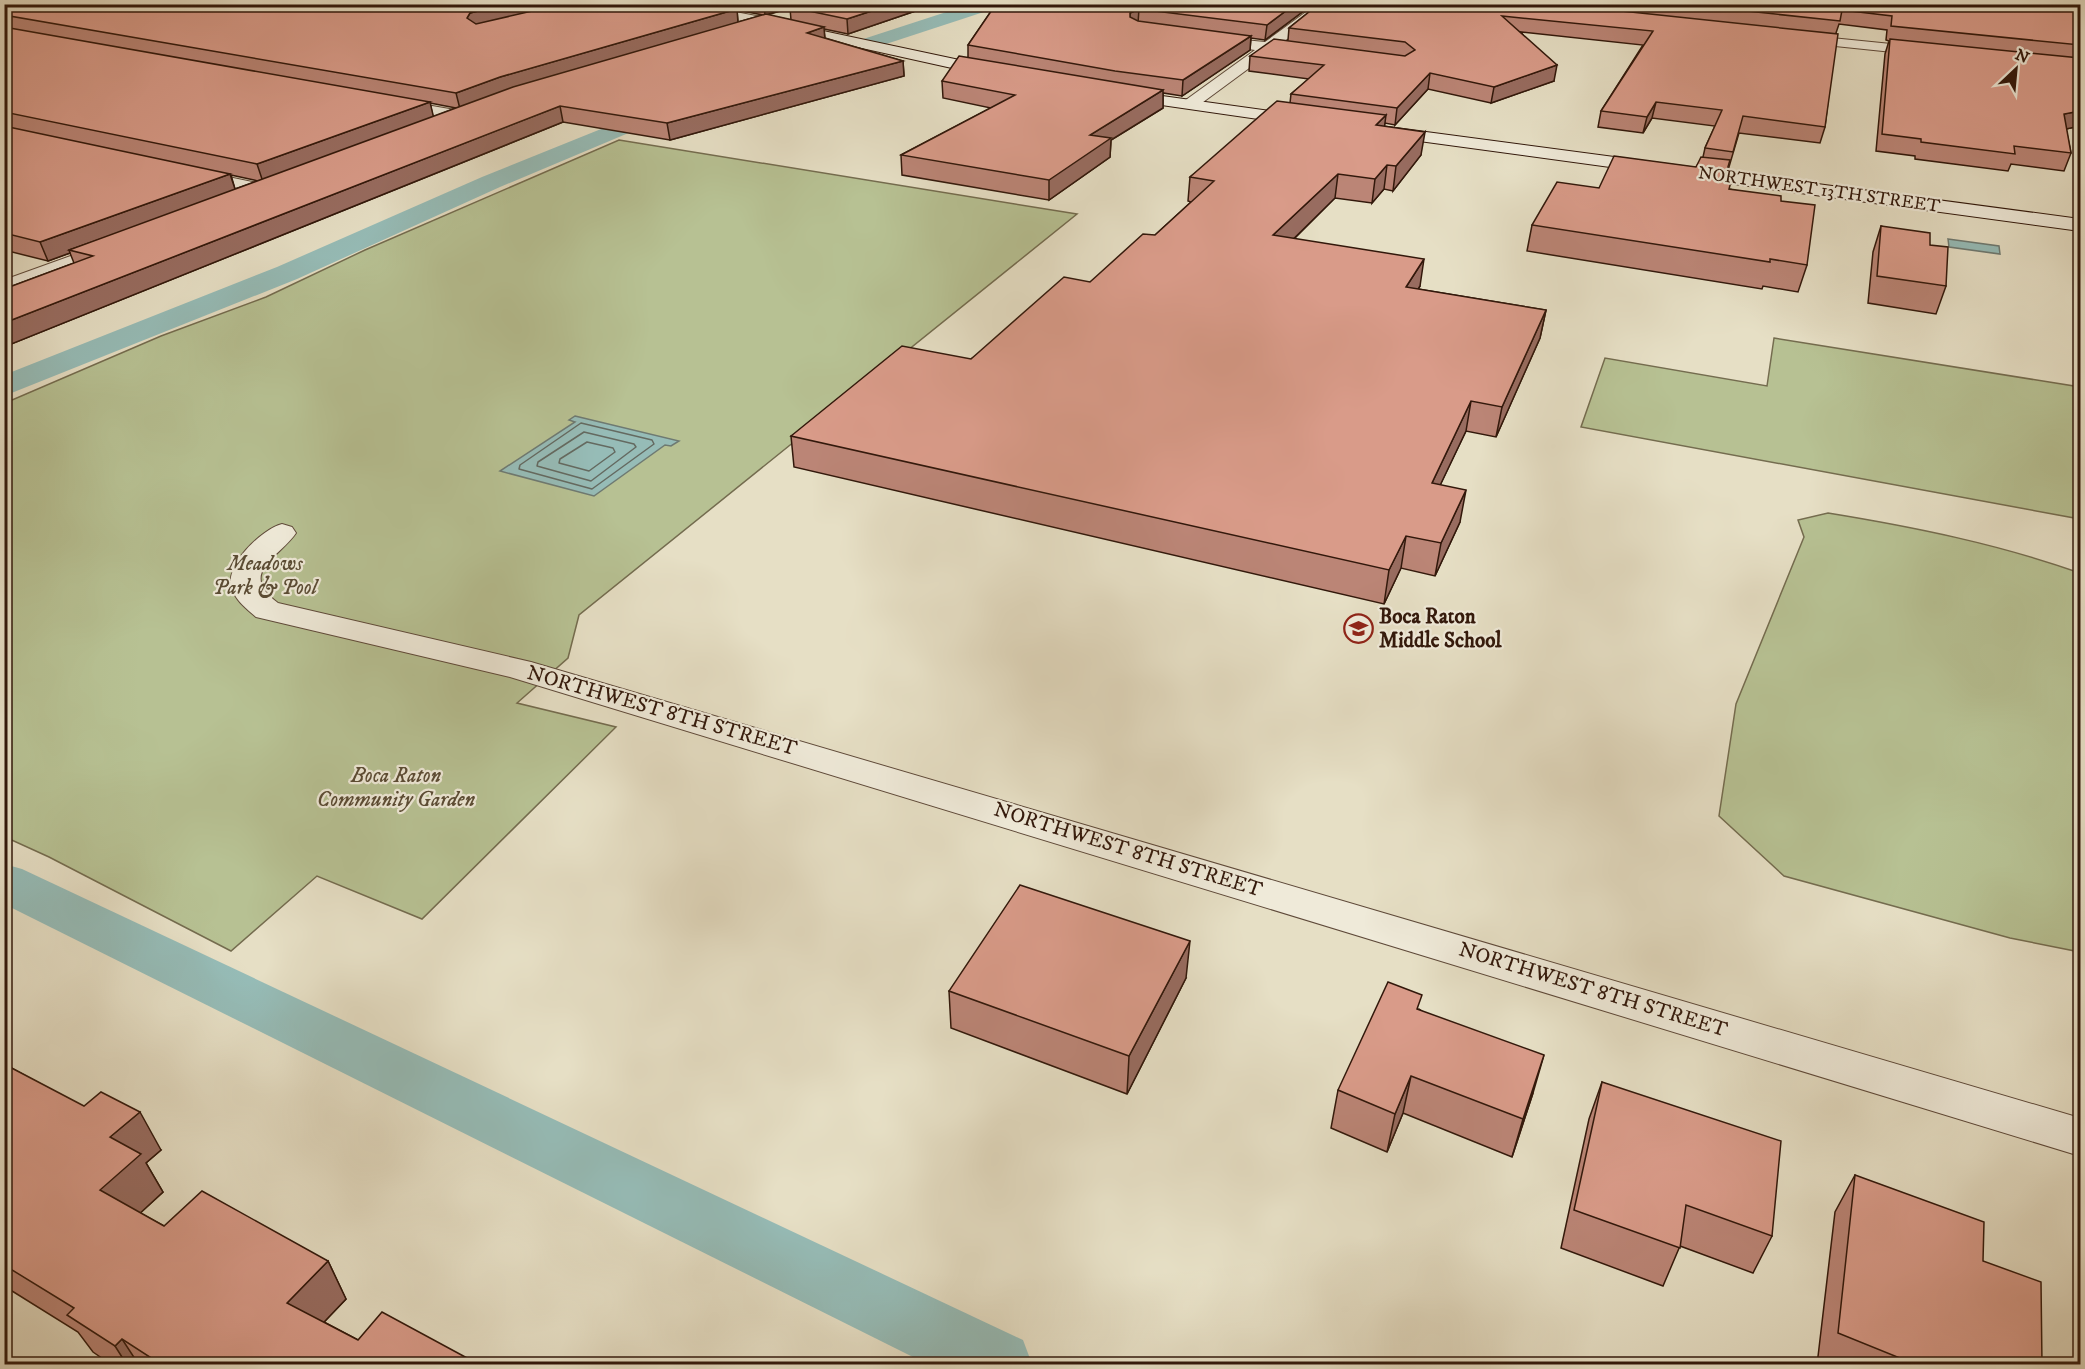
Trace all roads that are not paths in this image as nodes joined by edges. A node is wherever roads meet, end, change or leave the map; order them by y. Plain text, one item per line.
1 (670, 4) edge
2 (728, 4) edge
3 (1326, 4) edge
4 (792, 15) junction
5 (765, 22) junction
6 (726, 34) edge
7 (1779, 36) edge
8 (1196, 38) edge
9 (1268, 48) junction
10 (1941, 53) edge
11 (1325, 55) edge
12 (1108, 87) edge
13 (368, 99) edge
14 (1195, 100) junction
15 (481, 109) edge
16 (461, 116) junction
17 (1322, 117) edge
18 (428, 128) edge
19 (174, 171) edge
20 (231, 202) edge
21 (2080, 212) edge
22 (2080, 225) edge
23 (131, 240) edge
24 (6, 286) edge
25 (282, 533) dead end
26 (2080, 1137) edge

1 - 5 street
2 - 4 street
3 - 9 street
4 - 5 street
4 - 5 street
5 - 6 street
7 - 10 street
8 - 9 street
9 - 11 street
9 - 14 street
12 - 14 street
13 - 16 street
14 - 17 street
15 - 16 street
16 - 18 street
19 - 20 street
21 - 22 street, NORTHWEST 13TH STREET
23 - 24 street
25 - 26 street, NORTHWEST 8TH STREET

